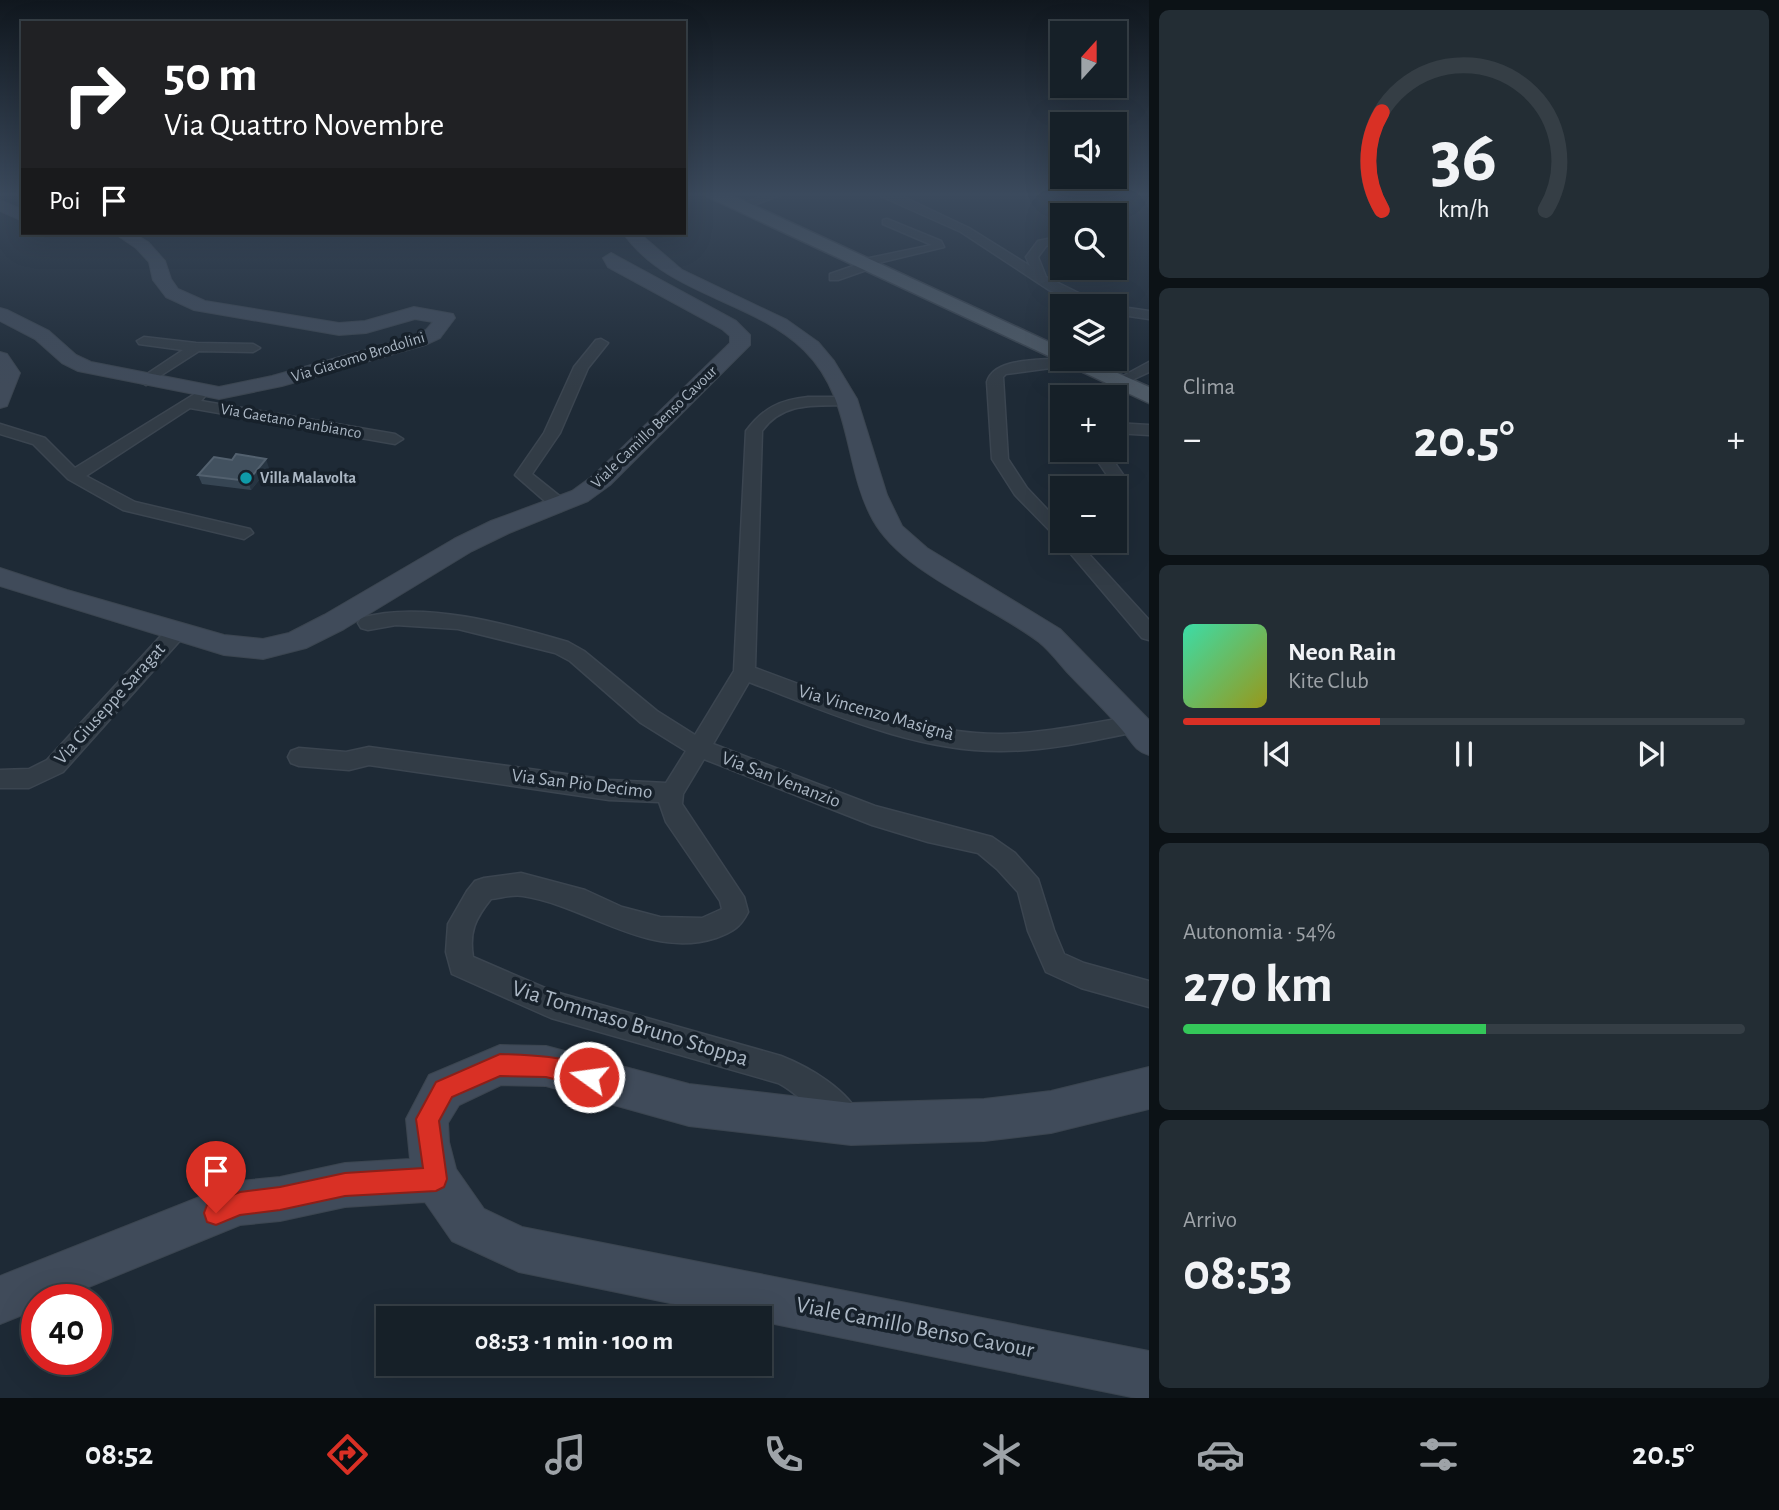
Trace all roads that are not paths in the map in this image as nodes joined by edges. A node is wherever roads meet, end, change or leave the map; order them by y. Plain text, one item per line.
1 (154, 258) edge
2 (618, 258) edge
3 (651, 258) edge
4 (854, 258) edge
5 (890, 258) edge
6 (1008, 258) edge
7 (1032, 258) edge
8 (866, 264) junction
9 (834, 277) dead end
10 (1040, 278) junction
11 (1071, 294) edge
12 (1127, 312) edge
13 (0, 314) edge
14 (1149, 315) edge
15 (145, 341) dead end
16 (601, 343) dead end
17 (195, 348) junction
18 (253, 348) dead end
19 (1050, 350) edge
20 (0, 359) edge
21 (1050, 361) edge
22 (1149, 366) edge
23 (1096, 371) edge
24 (146, 381) junction
25 (1119, 382) junction
26 (206, 391) junction
27 (1149, 396) edge
28 (849, 401) junction
29 (0, 402) edge
30 (187, 403) junction
31 (0, 429) edge
32 (1127, 429) edge
33 (1149, 430) edge
34 (394, 439) dead end
35 (74, 476) junction
36 (561, 506) junction
37 (1050, 516) edge
38 (244, 533) dead end
39 (1078, 553) edge
40 (0, 577) edge
41 (368, 623) dead end
42 (177, 631) junction
43 (1149, 634) edge
44 (744, 672) junction
45 (1142, 734) edge
46 (699, 748) junction
47 (299, 757) dead end
48 (0, 779) edge
49 (672, 793) junction
50 (1149, 994) edge
51 (1149, 1088) edge
52 (851, 1124) junction
53 (436, 1179) junction
54 (0, 1300) edge
55 (1149, 1376) edge

1 - 26 main road, Via Giacomo Brodolini
2 - 36 main road, Viale Camillo Benso Cavour
3 - 28 main road, Viale Camillo Benso Cavour
4 - 8 main road
5 - 8 street
6 - 10 street
7 - 10 street
8 - 9 street
8 - 19 main road
10 - 11 street
12 - 14 street
13 - 24 main road, Via Giacomo Brodolini
15 - 17 street
16 - 36 street
17 - 18 street
17 - 24 street
20 - 29 main road
21 - 37 street
22 - 25 street
23 - 25 main road
24 - 26 main road, Via Giacomo Brodolini
25 - 27 main road
26 - 30 street, Via Gaetano Panbianco
28 - 44 street, Via San Pio Decimo
28 - 45 main road, Viale Camillo Benso Cavour
30 - 34 street, Via Gaetano Panbianco
30 - 35 street, Via Gaetano Panbianco
31 - 35 street
32 - 33 street
35 - 38 street
36 - 42 main road, Viale Camillo Benso Cavour
39 - 43 street
40 - 42 main road, Viale Camillo Benso Cavour
41 - 46 street, Via San Venanzio
42 - 48 street, Via Giuseppe Saragat
44 - 45 street, Via Vincenzo Masignà
44 - 46 street, Via San Pio Decimo
46 - 49 street, Via San Pio Decimo
46 - 50 street, Via San Venanzio
47 - 49 street, Via San Pio Decimo
49 - 52 street, Via Tommaso Bruno Stoppa
51 - 52 main road, Viale Camillo Benso Cavour
52 - 53 main road, Viale Camillo Benso Cavour
53 - 54 main road
53 - 55 main road, Viale Camillo Benso Cavour

